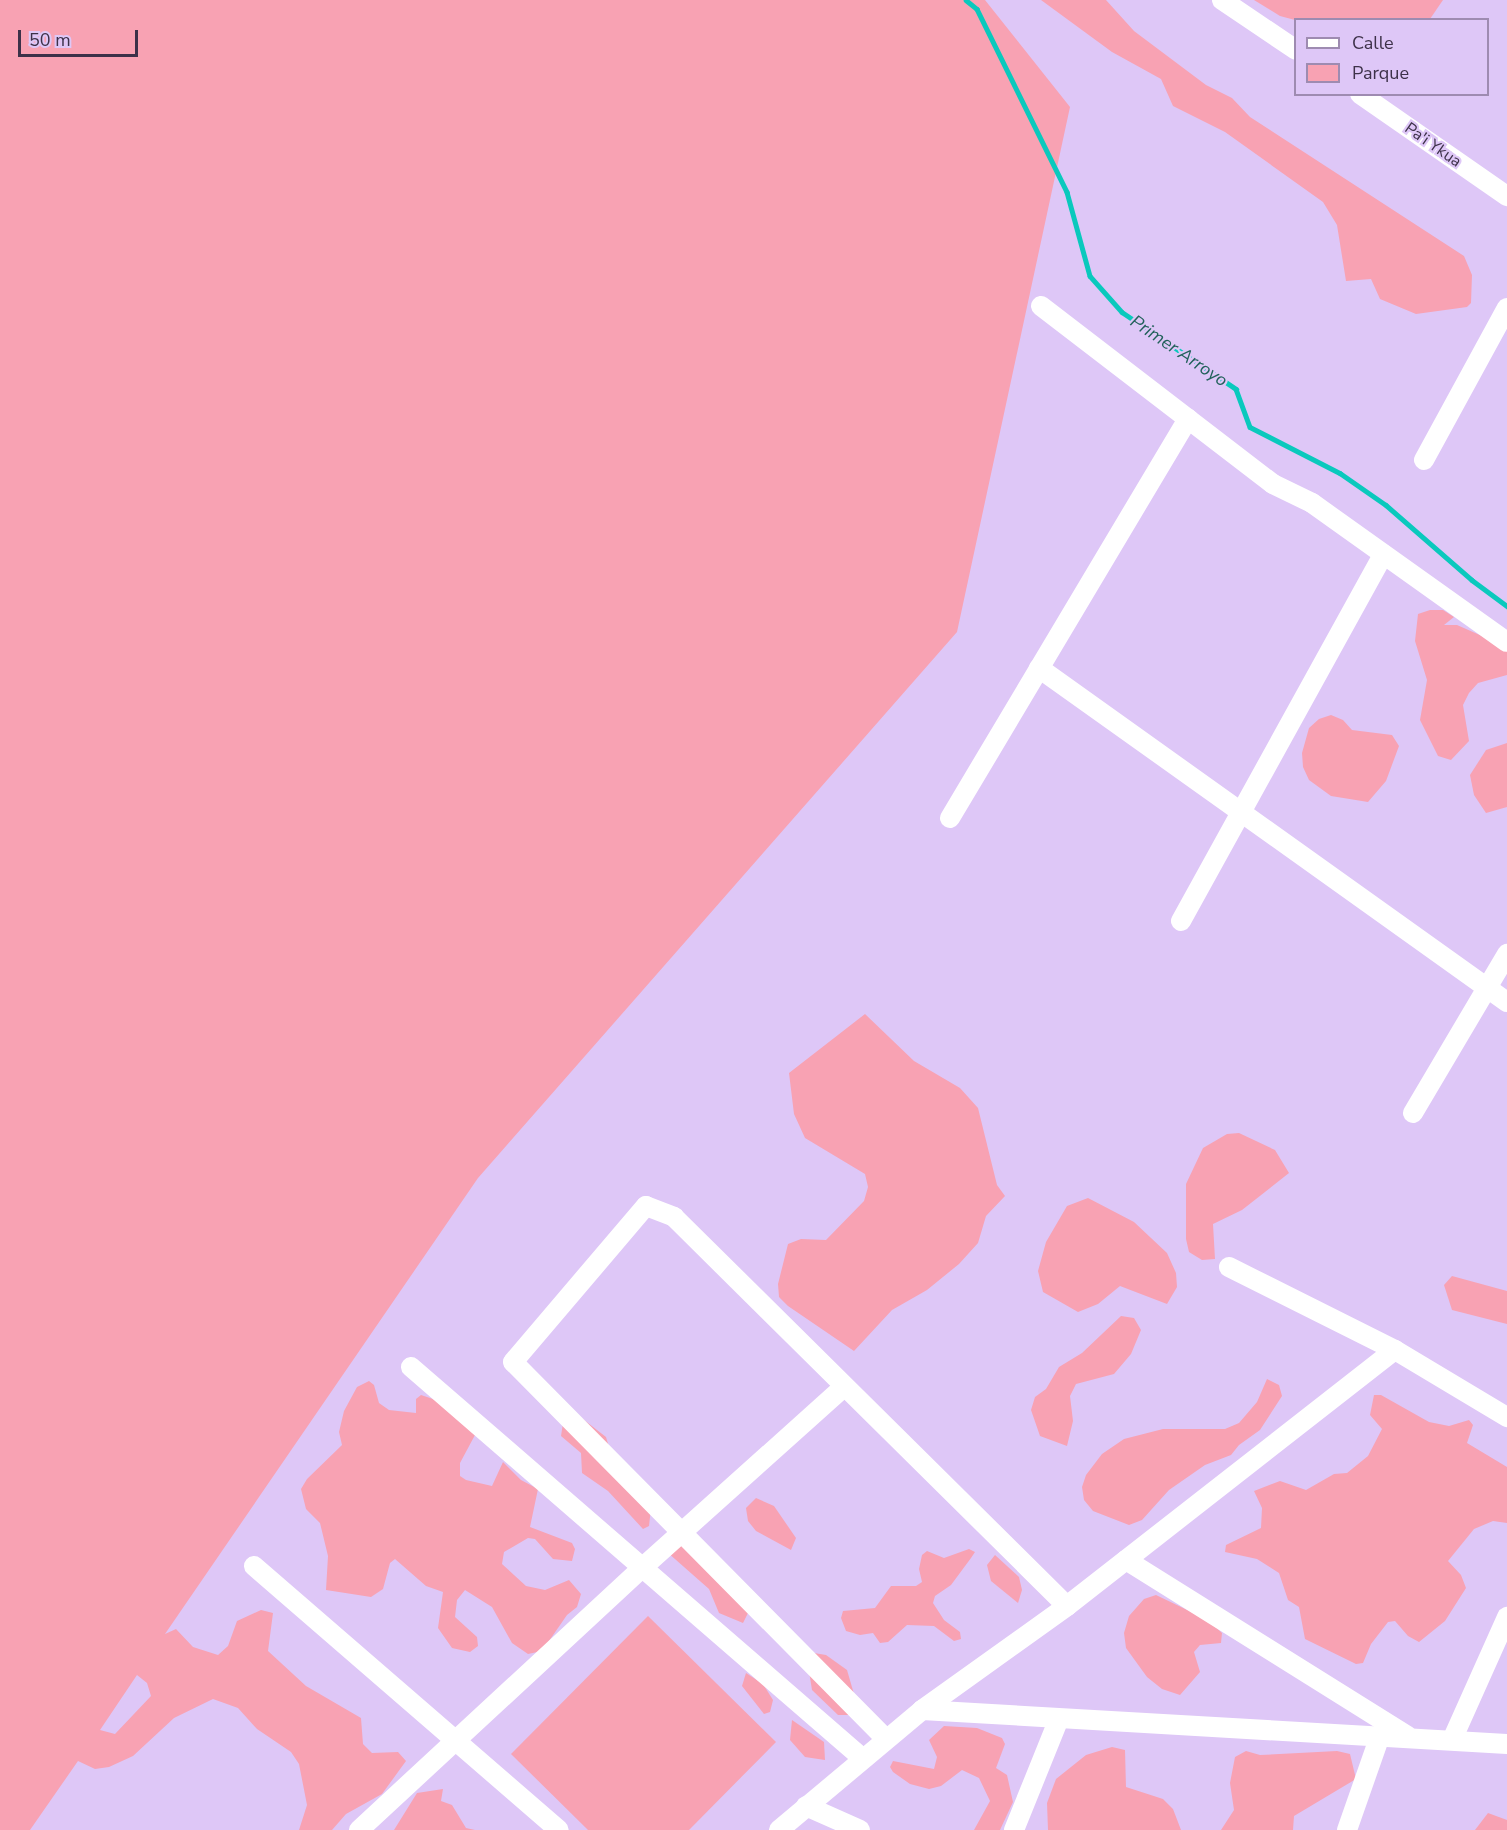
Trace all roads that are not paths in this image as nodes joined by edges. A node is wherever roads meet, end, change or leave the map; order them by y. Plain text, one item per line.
1 (1222, 0) edge
2 (1294, 49) edge
3 (1363, 96) edge
4 (1507, 196) edge
5 (1041, 306) dead end
6 (1507, 308) edge
7 (1188, 418) junction
8 (1424, 460) dead end
9 (1384, 554) junction
10 (1507, 642) edge
11 (1039, 668) junction
12 (1242, 811) junction
13 (950, 818) dead end
14 (1181, 921) dead end
15 (1507, 954) edge
16 (1488, 987) junction
17 (1507, 1002) edge
18 (1413, 1113) dead end
19 (1229, 1267) dead end
20 (1395, 1350) junction
21 (411, 1367) dead end
22 (844, 1387) junction
23 (1507, 1417) edge
24 (682, 1532) junction
25 (1126, 1560) junction
26 (254, 1566) dead end
27 (642, 1568) junction
28 (1067, 1606) junction
29 (1507, 1617) edge
30 (922, 1710) junction
31 (1058, 1721) junction
32 (1380, 1736) junction
33 (1408, 1736) junction
34 (886, 1739) junction
35 (1452, 1740) junction
36 (457, 1742) junction
37 (1507, 1744) edge
38 (862, 1758) junction
39 (806, 1806) junction
40 (359, 1830) edge
41 (559, 1830) edge
42 (779, 1830) edge
43 (860, 1830) edge
44 (1014, 1830) edge
45 (1347, 1830) edge

1 - 2 street
3 - 4 street, Pa'i Ykua
5 - 7 street
6 - 8 street
7 - 9 street
7 - 11 street
9 - 10 street
9 - 12 street
11 - 12 street
11 - 13 street
12 - 14 street
12 - 16 street
15 - 16 street
16 - 17 street
16 - 18 street
19 - 20 street
20 - 23 street
20 - 25 street
21 - 27 street
22 - 24 street
22 - 24 street
22 - 28 street
24 - 27 street
24 - 34 street
25 - 28 street
25 - 33 street
26 - 36 street
27 - 36 street
27 - 38 street
28 - 30 street
29 - 35 street
30 - 31 street
30 - 34 street
31 - 32 street
31 - 44 street
32 - 33 street
32 - 45 street
33 - 35 street
34 - 38 street
35 - 37 street
36 - 40 street
36 - 41 street
38 - 39 street
39 - 42 street
39 - 43 street

